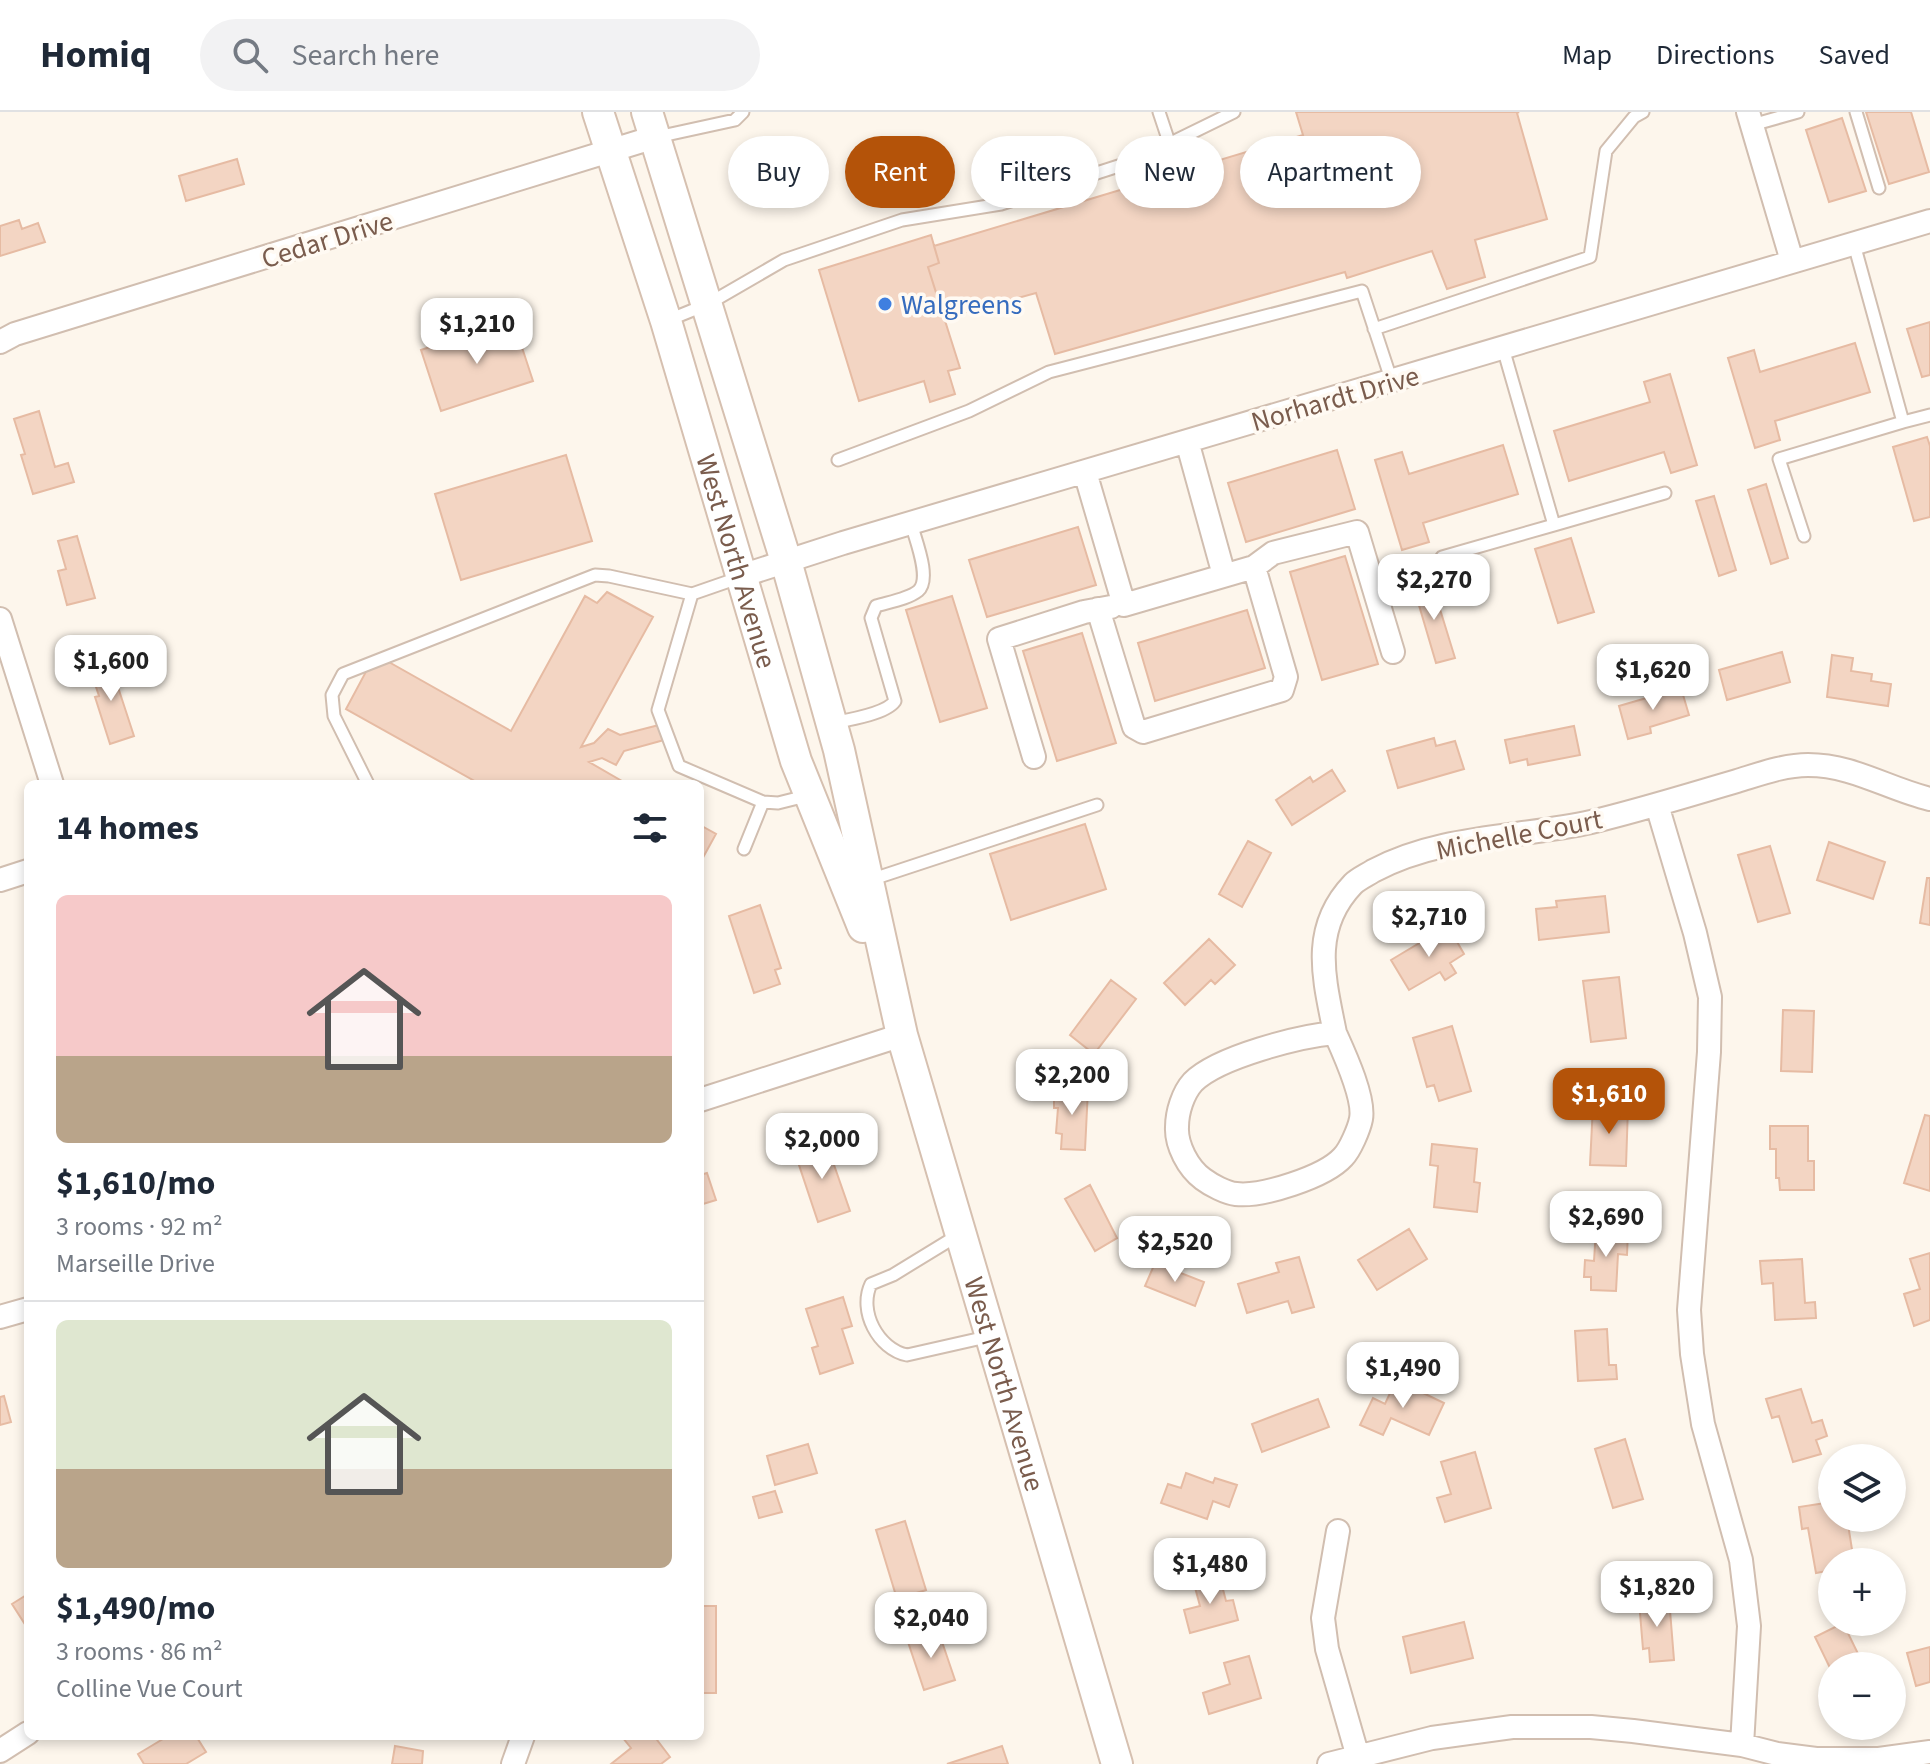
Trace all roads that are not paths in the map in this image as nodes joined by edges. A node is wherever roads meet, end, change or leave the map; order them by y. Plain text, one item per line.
1 (598, 112) edge
2 (743, 112) edge
3 (1159, 112) edge
4 (1234, 112) edge
5 (1643, 112) edge
6 (1798, 112) edge
7 (1856, 112) edge
8 (1750, 119) edge
9 (651, 125) edge
10 (1167, 136) edge
11 (1182, 136) edge
12 (610, 151) junction
13 (1115, 167) edge
14 (1879, 188) dead end
15 (1930, 221) edge
16 (1854, 244) junction
17 (1792, 261) junction
18 (708, 304) junction
19 (666, 321) junction
20 (1374, 329) junction
21 (0, 342) edge
22 (1503, 348) junction
23 (1392, 382) junction
24 (1930, 415) edge
25 (1903, 422) junction
26 (1187, 441) junction
27 (838, 460) dead end
28 (1085, 472) junction
29 (1665, 493) dead end
30 (911, 523) junction
31 (1554, 525) junction
32 (1804, 536) dead end
33 (1442, 557) dead end
34 (786, 561) junction
35 (1254, 567) junction
36 (1224, 575) junction
37 (741, 576) junction
38 (692, 594) junction
39 (1124, 605) junction
40 (1098, 609) junction
41 (0, 619) edge
42 (1393, 652) dead end
43 (831, 723) junction
44 (1034, 757) dead end
45 (51, 780) edge
46 (366, 780) edge
47 (810, 795) junction
48 (1930, 799) edge
49 (763, 802) junction
50 (1097, 805) dead end
51 (1657, 805) junction
52 (744, 849) dead end
53 (24, 872) edge
54 (0, 880) edge
55 (857, 884) junction
56 (1335, 1033) junction
57 (902, 1035) junction
58 (704, 1099) edge
59 (961, 1234) junction
60 (24, 1310) edge
61 (0, 1317) edge
62 (991, 1336) junction
63 (1338, 1531) dead end
64 (24, 1736) edge
65 (522, 1740) edge
66 (1742, 1745) junction
67 (0, 1751) edge
68 (1930, 1752) edge
69 (1359, 1760) edge
70 (513, 1764) edge
71 (1117, 1764) edge
72 (1329, 1764) edge

1 - 12 main road, West North Avenue
2 - 9 lane
3 - 10 lane
4 - 11 lane
5 - 20 lane
6 - 8 lane
7 - 14 lane
8 - 17 street
9 - 12 street, Cedar Drive
9 - 18 main road, West North Avenue
12 - 19 main road, West North Avenue
12 - 21 street, Cedar Drive
13 - 18 lane
15 - 16 street, Norhardt Drive
16 - 17 street, Norhardt Drive
16 - 25 lane
17 - 22 street, Norhardt Drive
18 - 19 lane
18 - 34 main road, West North Avenue
19 - 37 main road, West North Avenue
20 - 23 lane
20 - 27 lane
22 - 23 street, Norhardt Drive
22 - 31 lane
23 - 26 street, Norhardt Drive
24 - 25 lane
25 - 32 lane
26 - 28 street, Norhardt Drive
26 - 36 street
28 - 30 street, Norhardt Drive
28 - 39 street
29 - 31 lane
30 - 34 street, Norhardt Drive
30 - 43 lane
31 - 33 lane
34 - 37 street, Norhardt Drive
34 - 43 main road, West North Avenue
35 - 36 street
35 - 40 street
35 - 42 street
36 - 39 street
37 - 38 lane
37 - 47 main road, West North Avenue
38 - 46 lane
38 - 49 lane
39 - 40 street
40 - 44 street
41 - 45 street
43 - 55 main road, West North Avenue
47 - 49 lane
47 - 55 main road, West North Avenue
48 - 51 street, Michelle Court
49 - 52 lane
50 - 55 lane
51 - 56 street, Michelle Court
51 - 66 street
53 - 54 street
55 - 57 main road, West North Avenue
56 - 56 street, Michelle Court
57 - 58 street
57 - 59 main road, West North Avenue
59 - 62 main road, West North Avenue
59 - 62 lane
60 - 61 street
62 - 71 main road, West North Avenue
63 - 69 street
64 - 67 street
65 - 70 street
66 - 68 street
66 - 69 street
69 - 72 street

